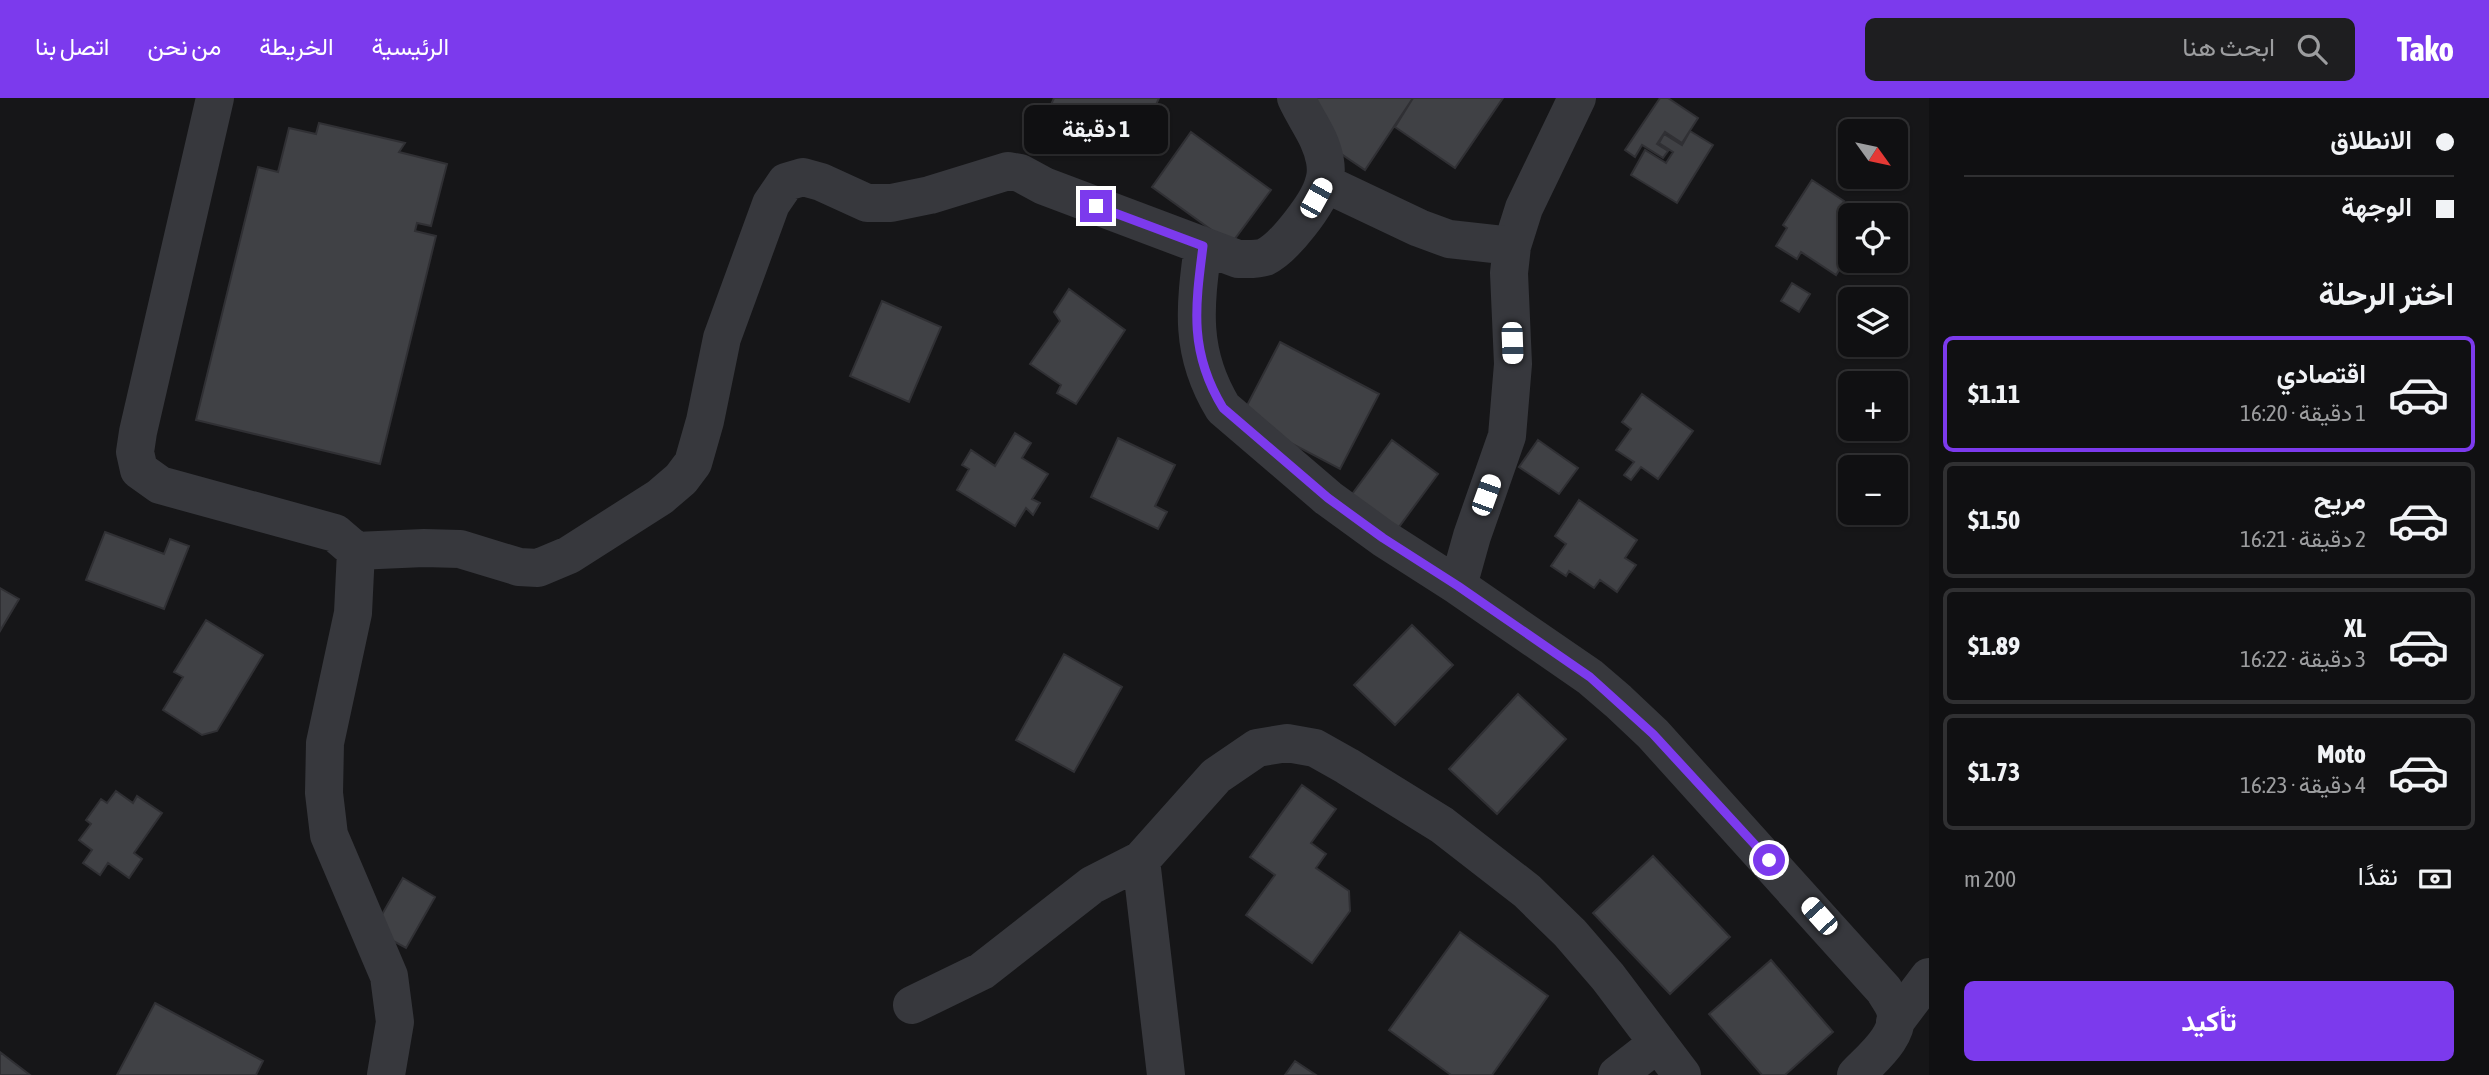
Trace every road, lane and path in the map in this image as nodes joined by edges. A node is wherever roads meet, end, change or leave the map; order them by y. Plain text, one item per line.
1 (215, 98) edge
2 (1296, 98) edge
3 (1577, 98) edge
4 (1324, 183) junction
5 (1203, 246) junction
6 (1513, 246) junction
7 (356, 551) junction
8 (1458, 586) junction
9 (1140, 860) junction
10 (1929, 977) edge
11 (912, 1005) dead end
12 (1895, 1022) junction
13 (1658, 1043) junction
14 (386, 1075) edge
15 (1166, 1075) edge
16 (1617, 1075) edge
17 (1682, 1075) edge
18 (1856, 1075) edge

1 - 7 street
2 - 4 street
3 - 6 street
4 - 5 street
4 - 6 street
5 - 7 street
5 - 8 street
6 - 8 street
7 - 14 street
8 - 12 street
9 - 11 street
9 - 13 street
9 - 15 street
10 - 12 street
12 - 18 street
13 - 16 street
13 - 17 street

